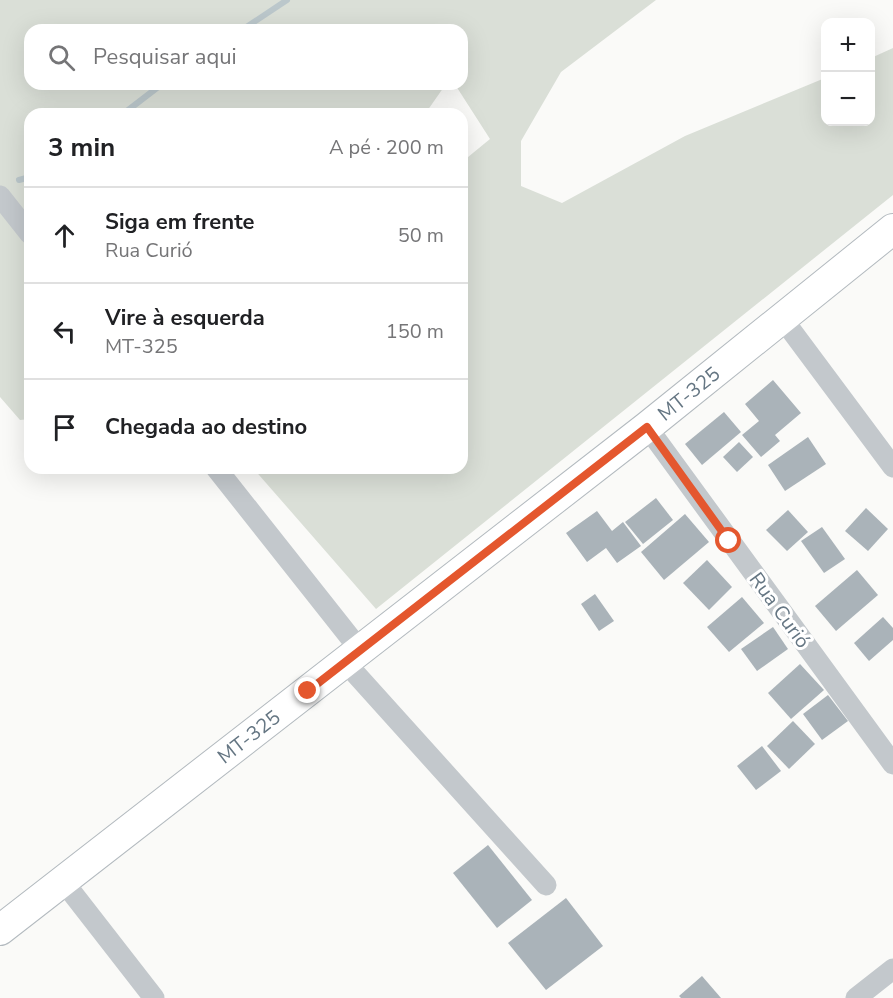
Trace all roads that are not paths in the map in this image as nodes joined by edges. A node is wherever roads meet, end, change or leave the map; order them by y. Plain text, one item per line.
1 (0, 196) edge
2 (24, 226) edge
3 (893, 229) edge
4 (782, 318) junction
5 (647, 427) junction
6 (893, 467) edge
7 (220, 474) edge
8 (353, 656) junction
9 (893, 764) edge
10 (63, 881) junction
11 (546, 885) dead end
12 (0, 930) edge
13 (893, 969) edge
14 (154, 998) edge
15 (856, 998) edge

1 - 2 street
3 - 4 main road, MT-325
4 - 5 main road, MT-325
4 - 6 street
5 - 8 main road, MT-325
5 - 9 street, Rua Curió
7 - 8 street
8 - 10 main road, MT-325
8 - 11 street
10 - 12 main road, MT-325
10 - 14 street
13 - 15 street

